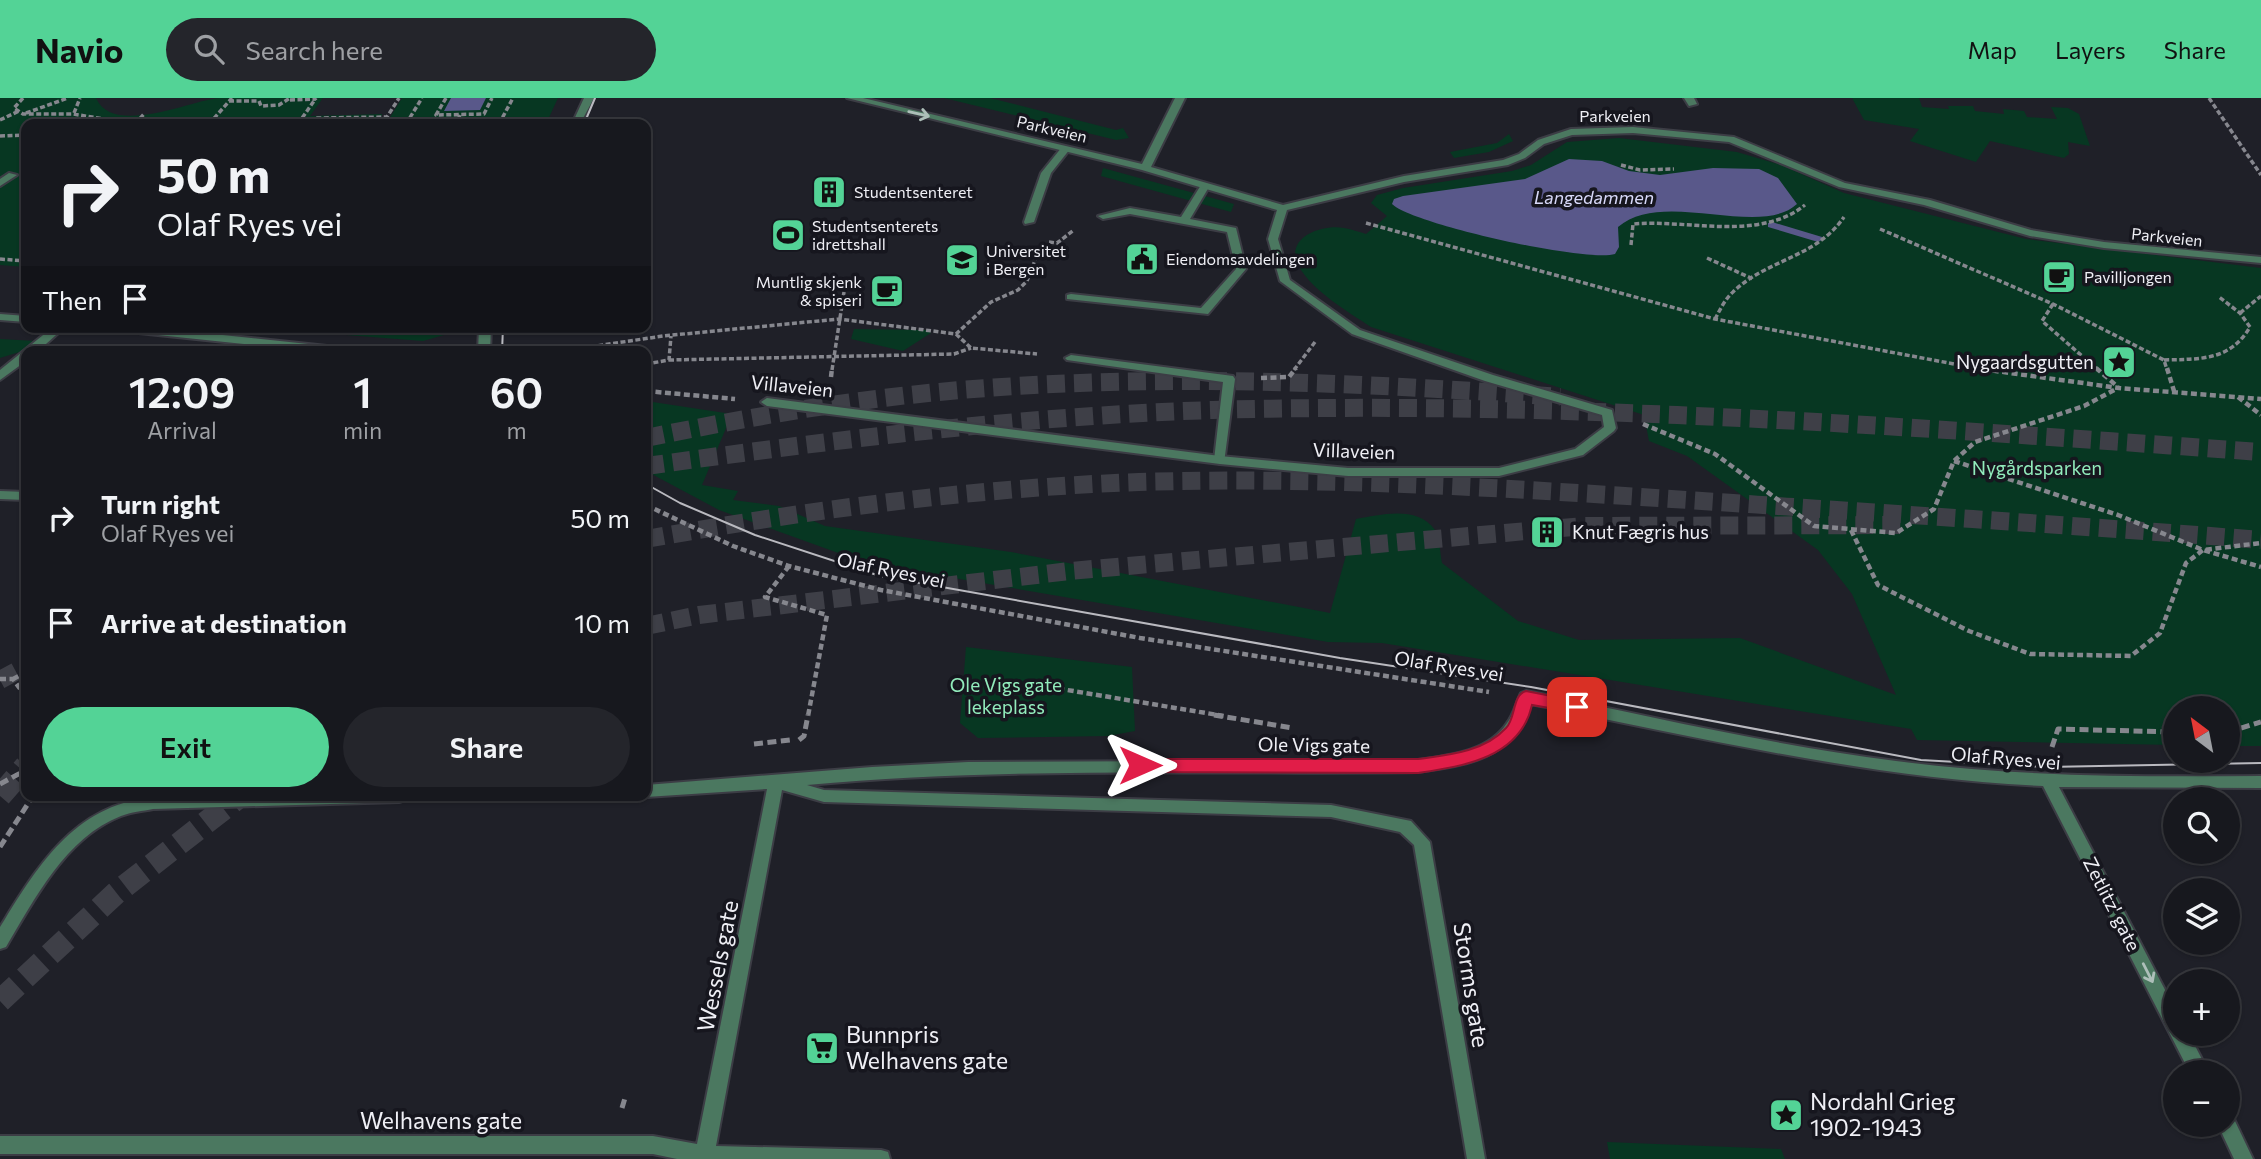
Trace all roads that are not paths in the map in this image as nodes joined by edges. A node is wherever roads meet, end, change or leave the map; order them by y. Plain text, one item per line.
1 (589, 98) edge
2 (852, 98) edge
3 (1180, 98) edge
4 (578, 119) edge
5 (1065, 149) junction
6 (1144, 168) junction
7 (12, 175) dead end
8 (0, 184) edge
9 (1204, 187) junction
10 (1283, 208) junction
11 (1102, 216) dead end
12 (1184, 221) junction
13 (1029, 222) dead end
14 (2261, 260) edge
15 (1071, 297) dead end
16 (0, 317) edge
17 (21, 319) edge
18 (53, 333) edge
19 (169, 333) edge
20 (257, 342) junction
21 (37, 346) edge
22 (253, 346) edge
23 (292, 346) edge
24 (1071, 358) road end
25 (21, 359) edge
26 (0, 376) edge
27 (767, 401) road end
28 (1220, 460) junction
29 (0, 495) edge
30 (21, 496) edge
31 (1526, 697) joint
32 (776, 782) junction
33 (2049, 782) junction
34 (2261, 782) edge
35 (651, 791) edge
36 (223, 801) edge
37 (1405, 826) joint
38 (0, 942) edge
39 (2163, 1003) edge
40 (2233, 1137) edge
41 (0, 1145) edge
42 (705, 1157) edge
43 (881, 1159) edge
44 (1476, 1159) edge
45 (2245, 1159) edge

1 - 4 street
2 -> 5 street, Parkveien
3 - 6 street
5 - 6 street, Parkveien
5 - 13 street
6 - 9 street, Parkveien
7 - 8 street
9 - 10 street, Parkveien
9 - 12 street
10 - 14 street, Parkveien
10 - 28 street, Villaveien
11 - 12 street
12 - 15 street
16 - 17 street
18 - 21 street
19 - 20 street
20 - 22 street
20 - 23 street
24 - 28 street
25 - 26 street
27 - 28 street, Villaveien
29 - 30 street
31 - 32 street, Ole Vigs gate
31 - 33 street, Olaf Ryes vei
32 - 35 street, Ole Vigs gate
32 - 37 street, Ole Vigs gate
32 - 42 street, Wessels gate
33 - 34 street, Olaf Ryes vei
33 -> 39 street, Zetlitz' gate
36 - 38 street
37 - 44 street, Storms gate
40 - 45 street
41 - 42 street, Welhavens gate
42 - 43 street, Welhavens gate

